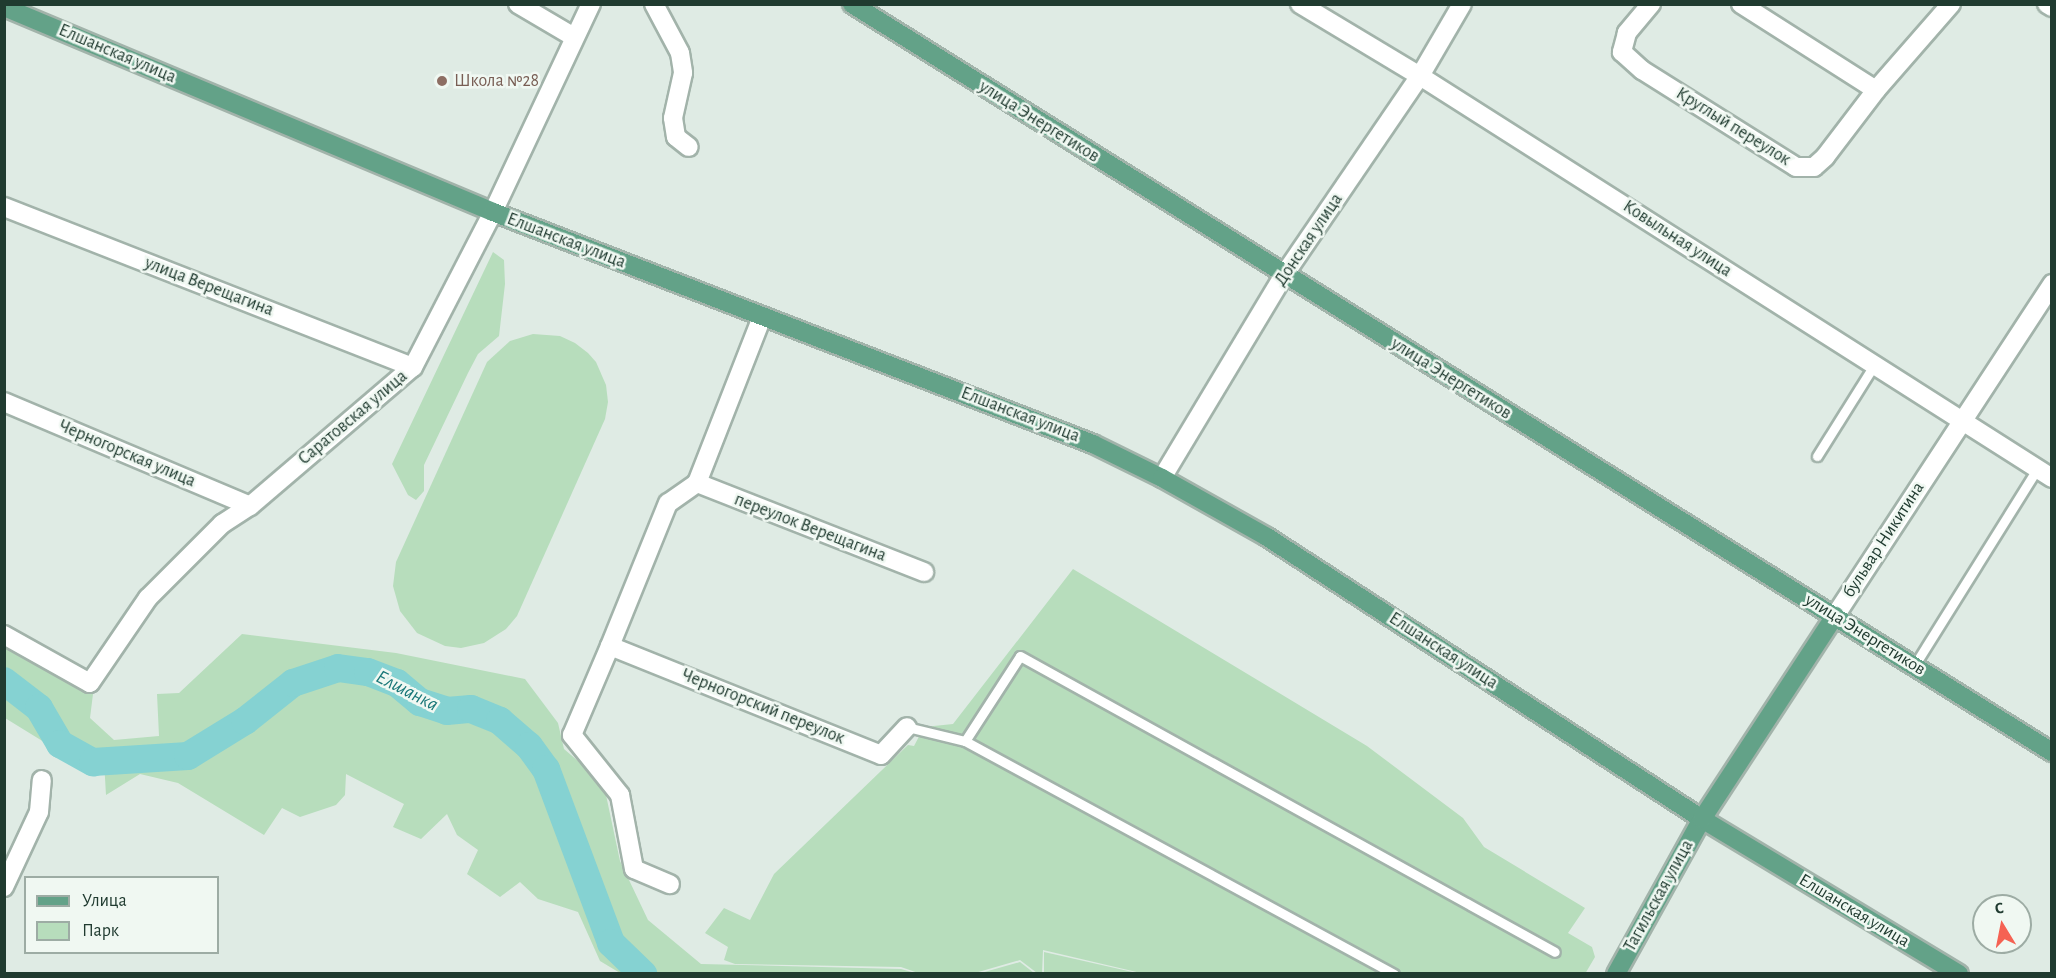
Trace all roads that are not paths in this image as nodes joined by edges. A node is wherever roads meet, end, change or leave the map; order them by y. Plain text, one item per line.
1 (518, 4) edge
2 (591, 4) edge
3 (654, 4) edge
4 (852, 4) edge
5 (1300, 4) edge
6 (1462, 4) edge
7 (1651, 4) edge
8 (1741, 4) edge
9 (1951, 4) edge
10 (2047, 4) edge
11 (4, 7) edge
12 (2052, 7) edge
13 (574, 37) junction
14 (1420, 76) junction
15 (1876, 90) junction
16 (689, 147) dead end
17 (4, 207) edge
18 (493, 212) junction
19 (1284, 275) junction
20 (2050, 290) edge
21 (762, 317) junction
22 (1874, 365) junction
23 (413, 367) junction
24 (4, 402) edge
25 (1961, 421) junction
26 (1817, 456) dead end
27 (2044, 473) edge
28 (1162, 478) junction
29 (697, 483) junction
30 (250, 506) junction
31 (924, 572) dead end
32 (1835, 616) junction
33 (4, 635) edge
34 (610, 646) junction
35 (1914, 666) junction
36 (906, 727) joint
37 (965, 741) junction
38 (2052, 752) edge
39 (42, 780) dead end
40 (1702, 819) junction
41 (670, 884) dead end
42 (4, 887) edge
43 (1555, 952) dead end
44 (1394, 974) edge
45 (1616, 974) edge
46 (1959, 974) edge

1 - 13 street
2 - 13 street, Саратовская улица
3 - 16 street
4 - 19 main road, улица Энергетиков
5 - 14 street, Ковыльная улица
6 - 14 street, Донская улица
7 - 15 street, Круглый переулок
8 - 15 street
9 - 15 street, Круглый переулок
10 - 12 street
11 - 18 main road, Елшанская улица
13 - 18 street, Саратовская улица
14 - 19 street, Донская улица
14 - 22 street, Ковыльная улица
17 - 23 street, улица Верещагина
18 - 21 main road, Елшанская улица
18 - 23 street, Саратовская улица
19 - 28 street, Донская улица
19 - 32 main road, улица Энергетиков
20 - 25 street, бульвар Никитина
21 - 28 main road, Елшанская улица
21 - 29 street
22 - 25 street, Ковыльная улица
22 - 26 lane
23 - 30 street, Саратовская улица
24 - 30 street, Черногорская улица
25 - 27 street, Ковыльная улица
25 - 32 street, бульвар Никитина
27 - 35 lane
28 - 40 main road, Елшанская улица
29 - 31 street, переулок Верещагина
29 - 34 street
30 - 33 street, Саратовская улица
32 - 35 main road, улица Энергетиков
32 - 40 main road, бульвар Никитина
34 - 36 street, Черногорский переулок
34 - 41 street
35 - 38 main road, улица Энергетиков
36 - 37 lane
37 - 43 lane
37 - 44 lane
39 - 42 street
40 - 45 main road, Тагильская улица
40 - 46 main road, Елшанская улица

